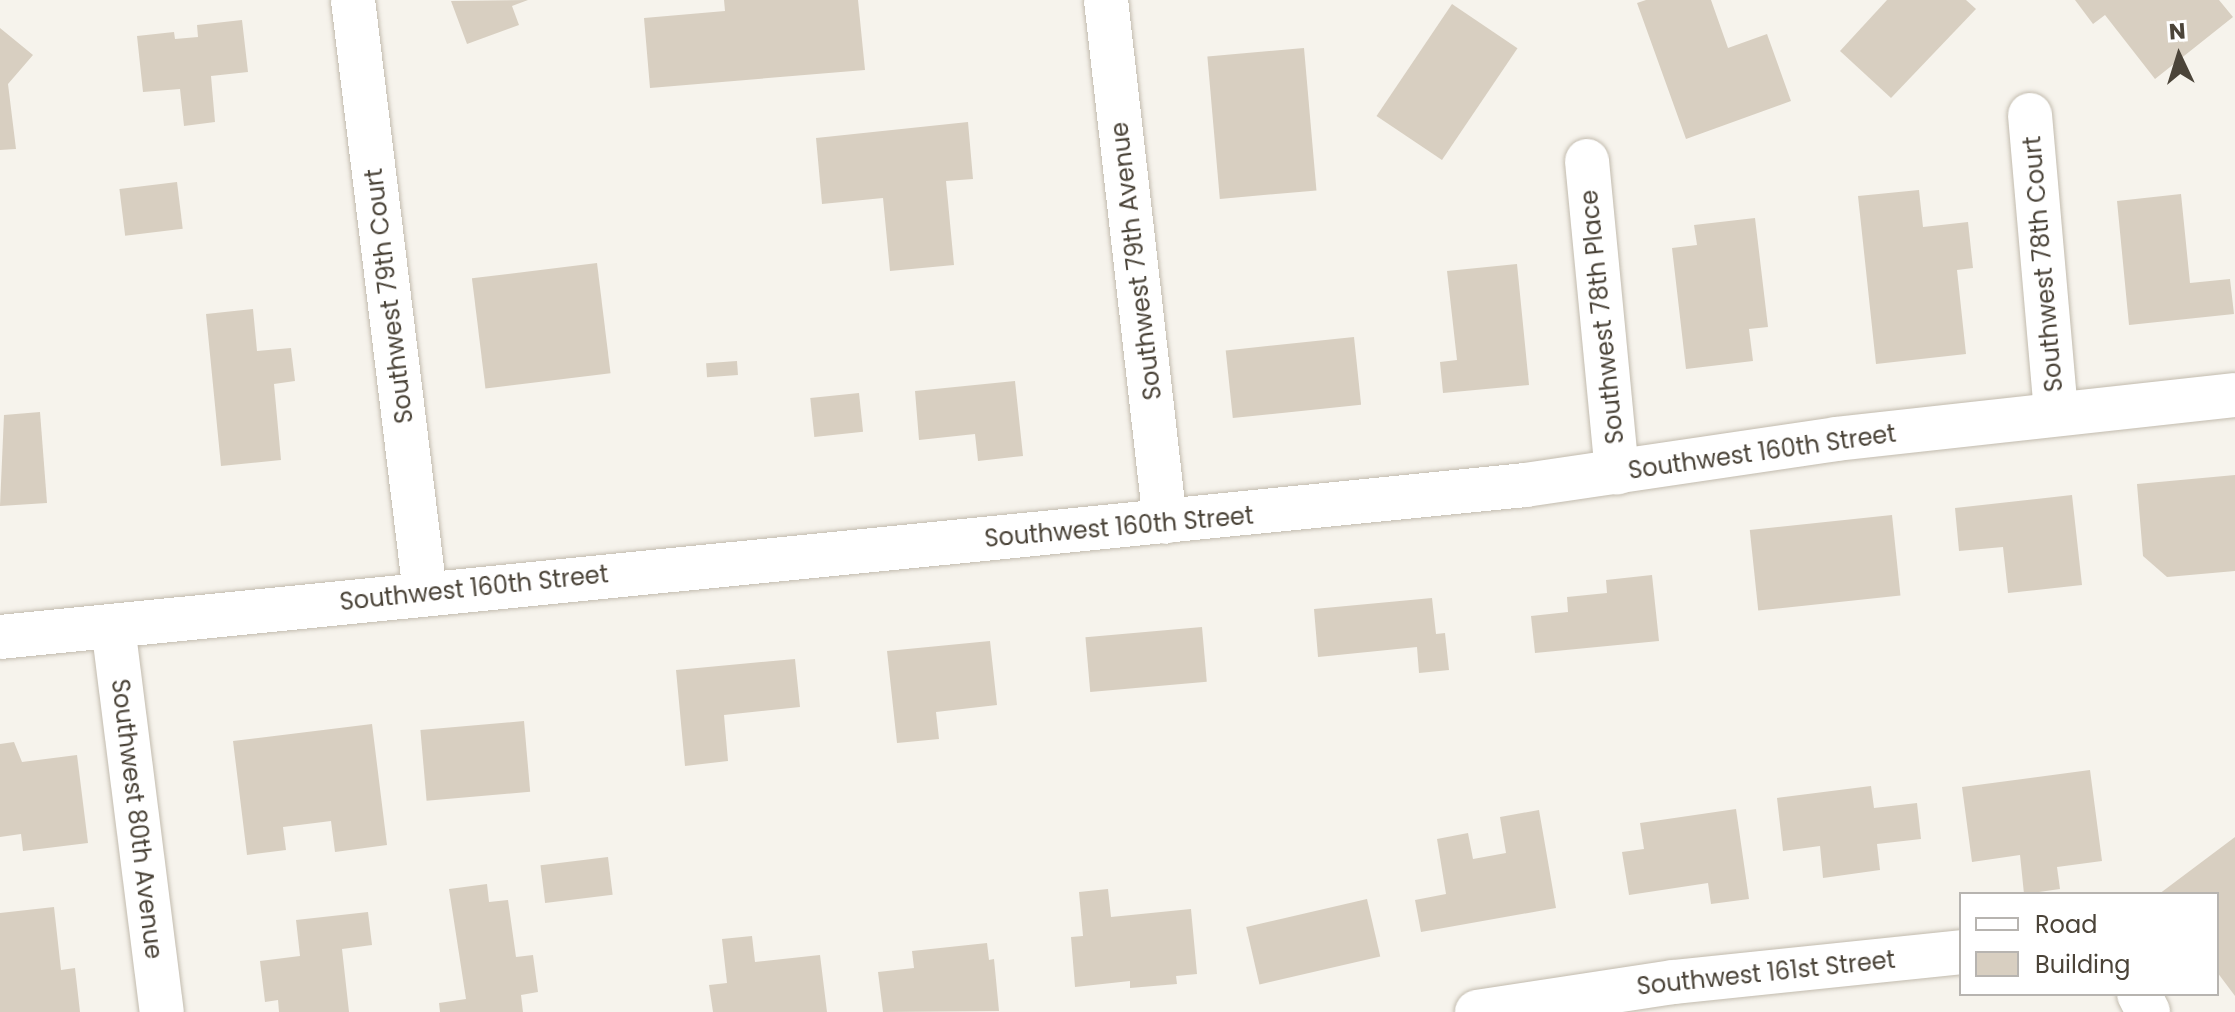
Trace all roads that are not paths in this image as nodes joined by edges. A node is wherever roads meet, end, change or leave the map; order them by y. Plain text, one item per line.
1 (353, 0) edge
2 (1106, 0) edge
3 (2030, 115) dead end
4 (1587, 161) dead end
5 (2235, 395) edge
6 (2056, 412) junction
7 (1617, 473) junction
8 (1165, 522) junction
9 (425, 593) junction
10 (113, 626) junction
11 (0, 637) edge
12 (1959, 952) edge
13 (162, 1012) edge
14 (1477, 1012) edge

1 - 9 street, Southwest 79th Court
2 - 8 street, Southwest 79th Avenue
3 - 6 street, Southwest 78th Court
4 - 7 street, Southwest 78th Place
5 - 6 street, Southwest 160th Street
6 - 7 street, Southwest 160th Street
7 - 8 street, Southwest 160th Street
8 - 9 street, Southwest 160th Street
9 - 10 street, Southwest 160th Street
10 - 11 street, Southwest 160th Street
10 - 13 street, Southwest 80th Avenue
12 - 14 street, Southwest 161st Street

